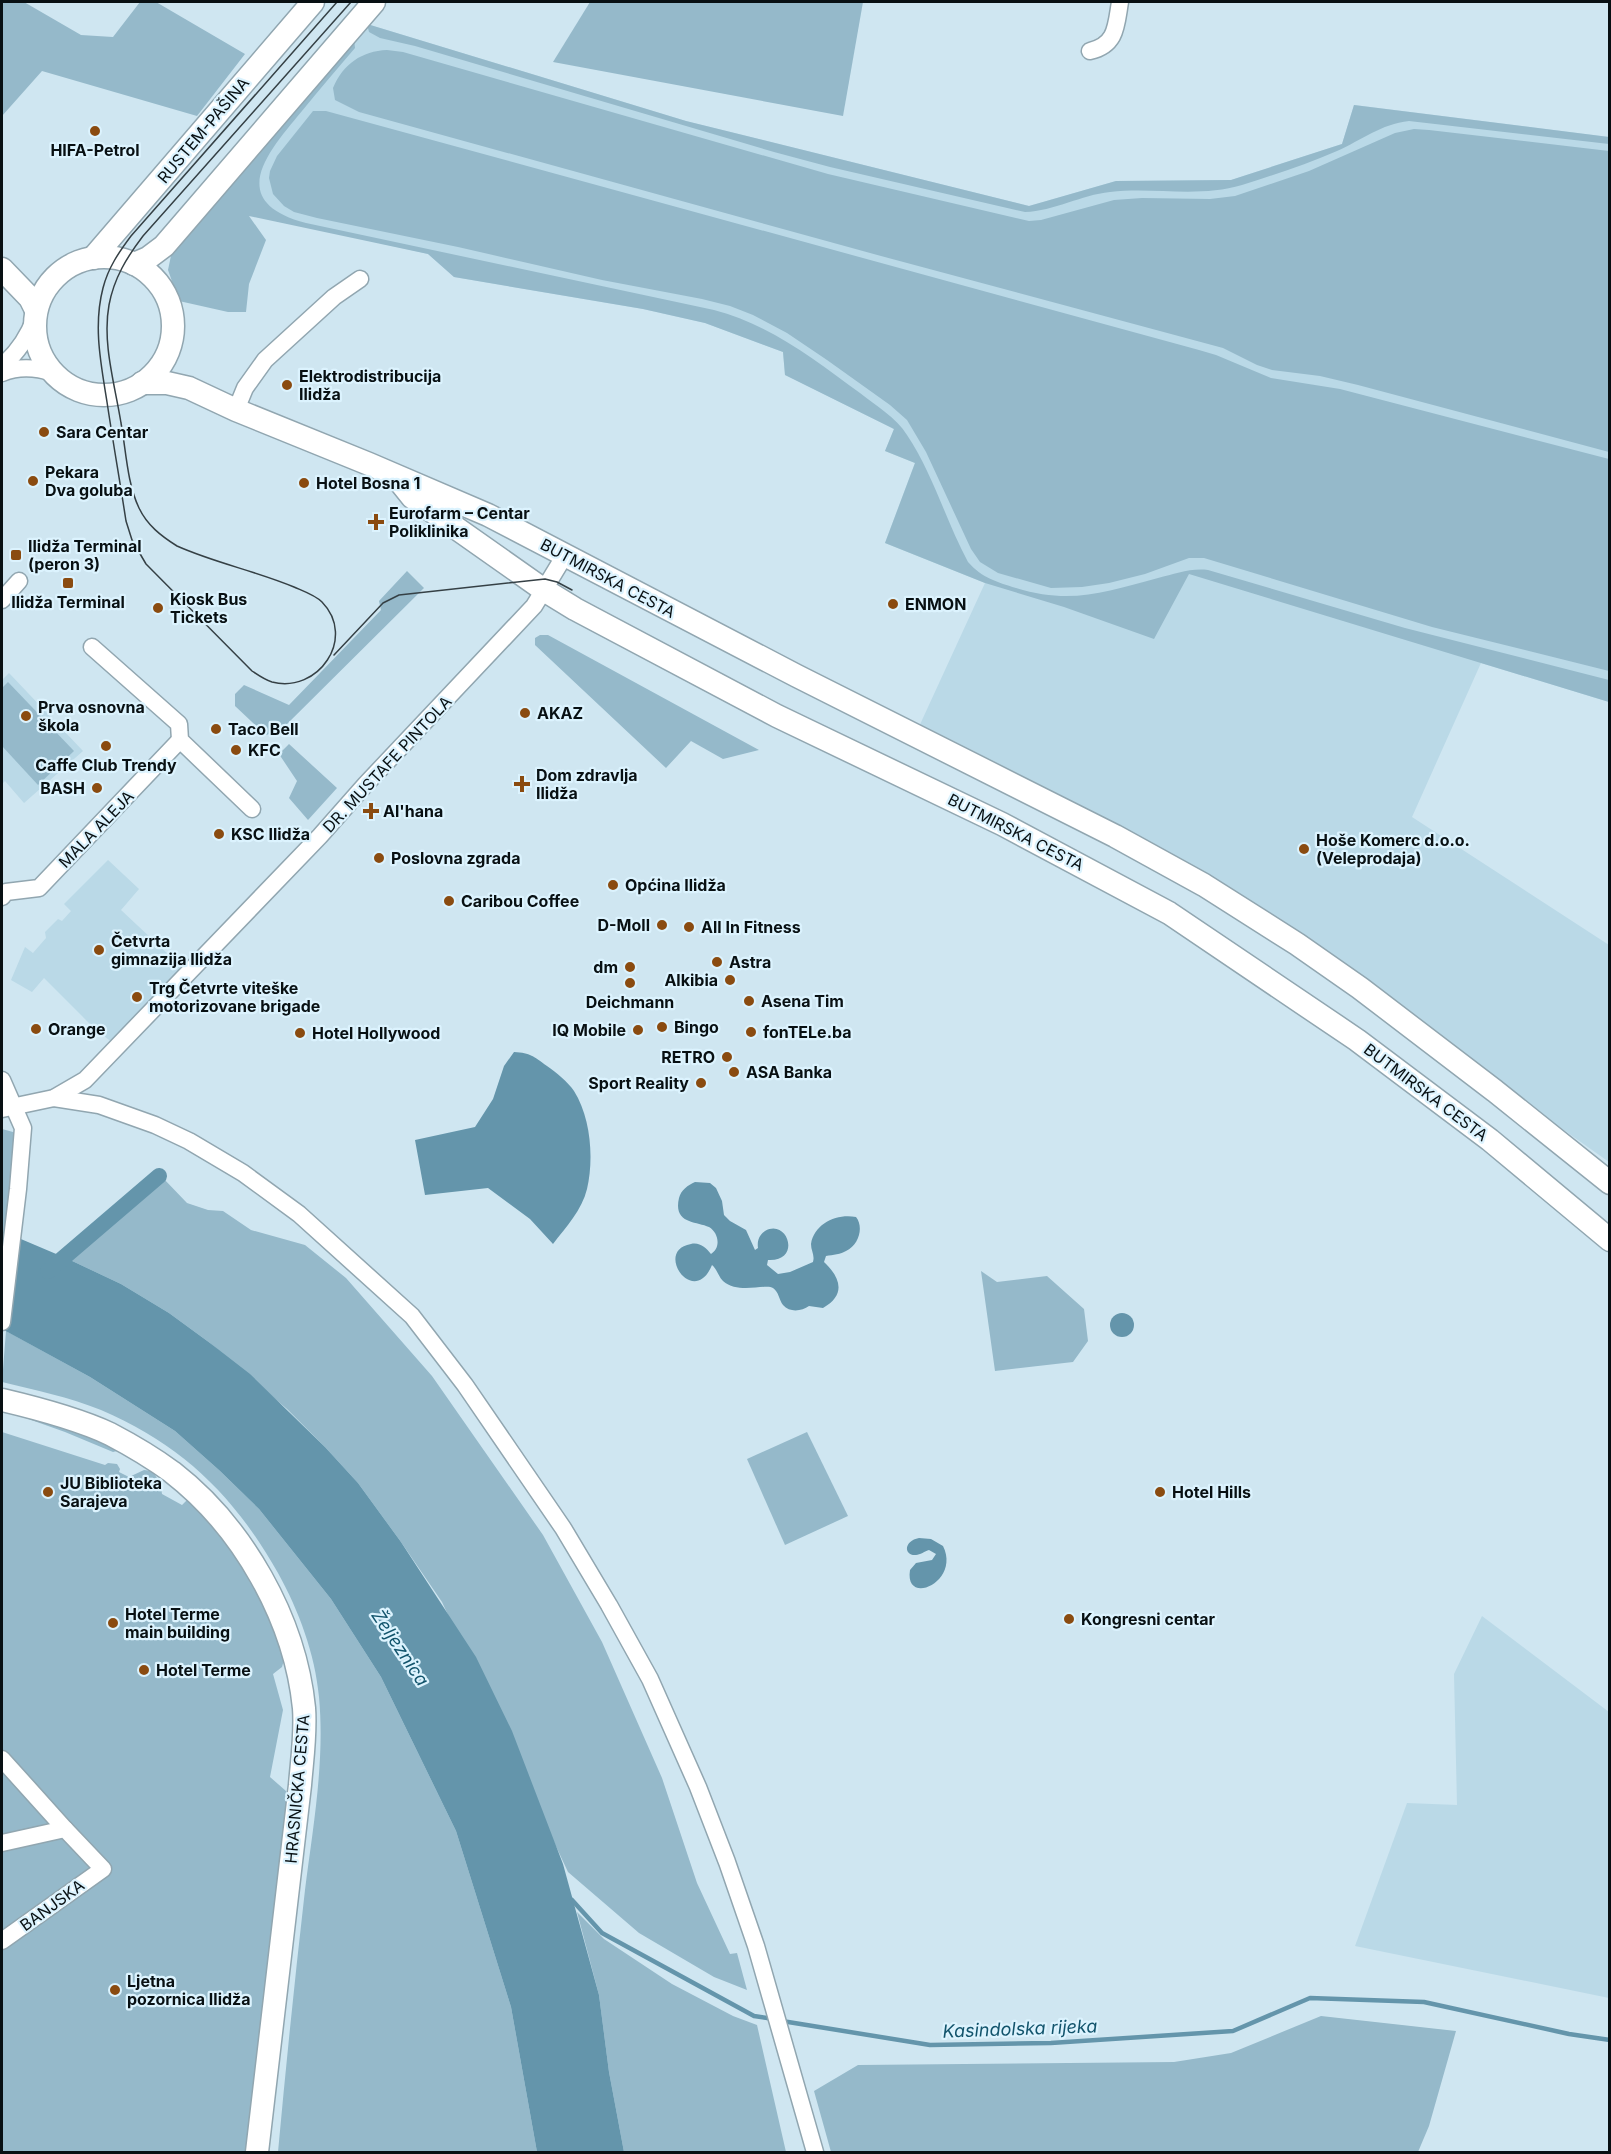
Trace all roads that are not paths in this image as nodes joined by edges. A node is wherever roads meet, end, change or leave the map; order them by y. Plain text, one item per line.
1 (313, 2) edge
2 (374, 2) edge
3 (1120, 2) edge
4 (1090, 51) dead end
5 (164, 246) junction
6 (93, 258) junction
7 (134, 264) junction
8 (2, 269) edge
9 (55, 278) junction
10 (360, 279) dead end
11 (161, 288) junction
12 (36, 314) junction
13 (171, 340) junction
14 (2, 366) edge
15 (2, 373) edge
16 (53, 373) junction
17 (142, 384) junction
18 (189, 388) junction
19 (236, 411) junction
20 (393, 474) junction
21 (565, 555) junction
22 (19, 581) dead end
23 (544, 590) junction
24 (2, 600) edge
25 (92, 647) dead end
26 (180, 740) junction
27 (252, 809) dead end
28 (2, 897) edge
29 (2, 1080) edge
30 (54, 1098) junction
31 (8, 1108) edge
32 (1610, 1183) edge
33 (1610, 1240) edge
34 (2, 1322) edge
35 (2, 1400) edge
36 (2, 1759) edge
37 (65, 1829) junction
38 (2, 1843) edge
39 (2, 1941) edge
40 (257, 2152) edge
41 (815, 2152) edge

1 - 6 main road, RUSTEM-PAŠINA
2 - 5 main road
3 - 4 street
5 - 7 main road
5 - 11 main road
6 - 7 main road
6 - 9 main road
7 - 11 main road
8 - 9 main road
8 - 12 main road
9 - 12 main road
10 - 19 street
11 - 13 main road
12 - 14 street
12 - 16 main road
13 - 17 main road
13 - 18 main road
15 - 16 street
16 - 17 main road
17 - 18 main road, BUTMIRSKA CESTA
18 - 19 main road, BUTMIRSKA CESTA
19 - 20 main road, BUTMIRSKA CESTA
20 - 21 main road, BUTMIRSKA CESTA
20 - 23 main road, BUTMIRSKA CESTA
21 - 23 street, DR. MUSTAFE PINTOLA
21 - 32 main road, BUTMIRSKA CESTA
22 - 24 street
23 - 30 street, DR. MUSTAFE PINTOLA
23 - 33 main road, BUTMIRSKA CESTA
25 - 26 street
26 - 27 street
26 - 28 street, MALA ALEJA
29 - 31 street
30 - 31 street, DR. MUSTAFE PINTOLA
30 - 41 street
31 - 34 street
35 - 40 main road, HRASNIČKA CESTA
36 - 37 street
37 - 38 street
37 - 39 street, BANJSKA

